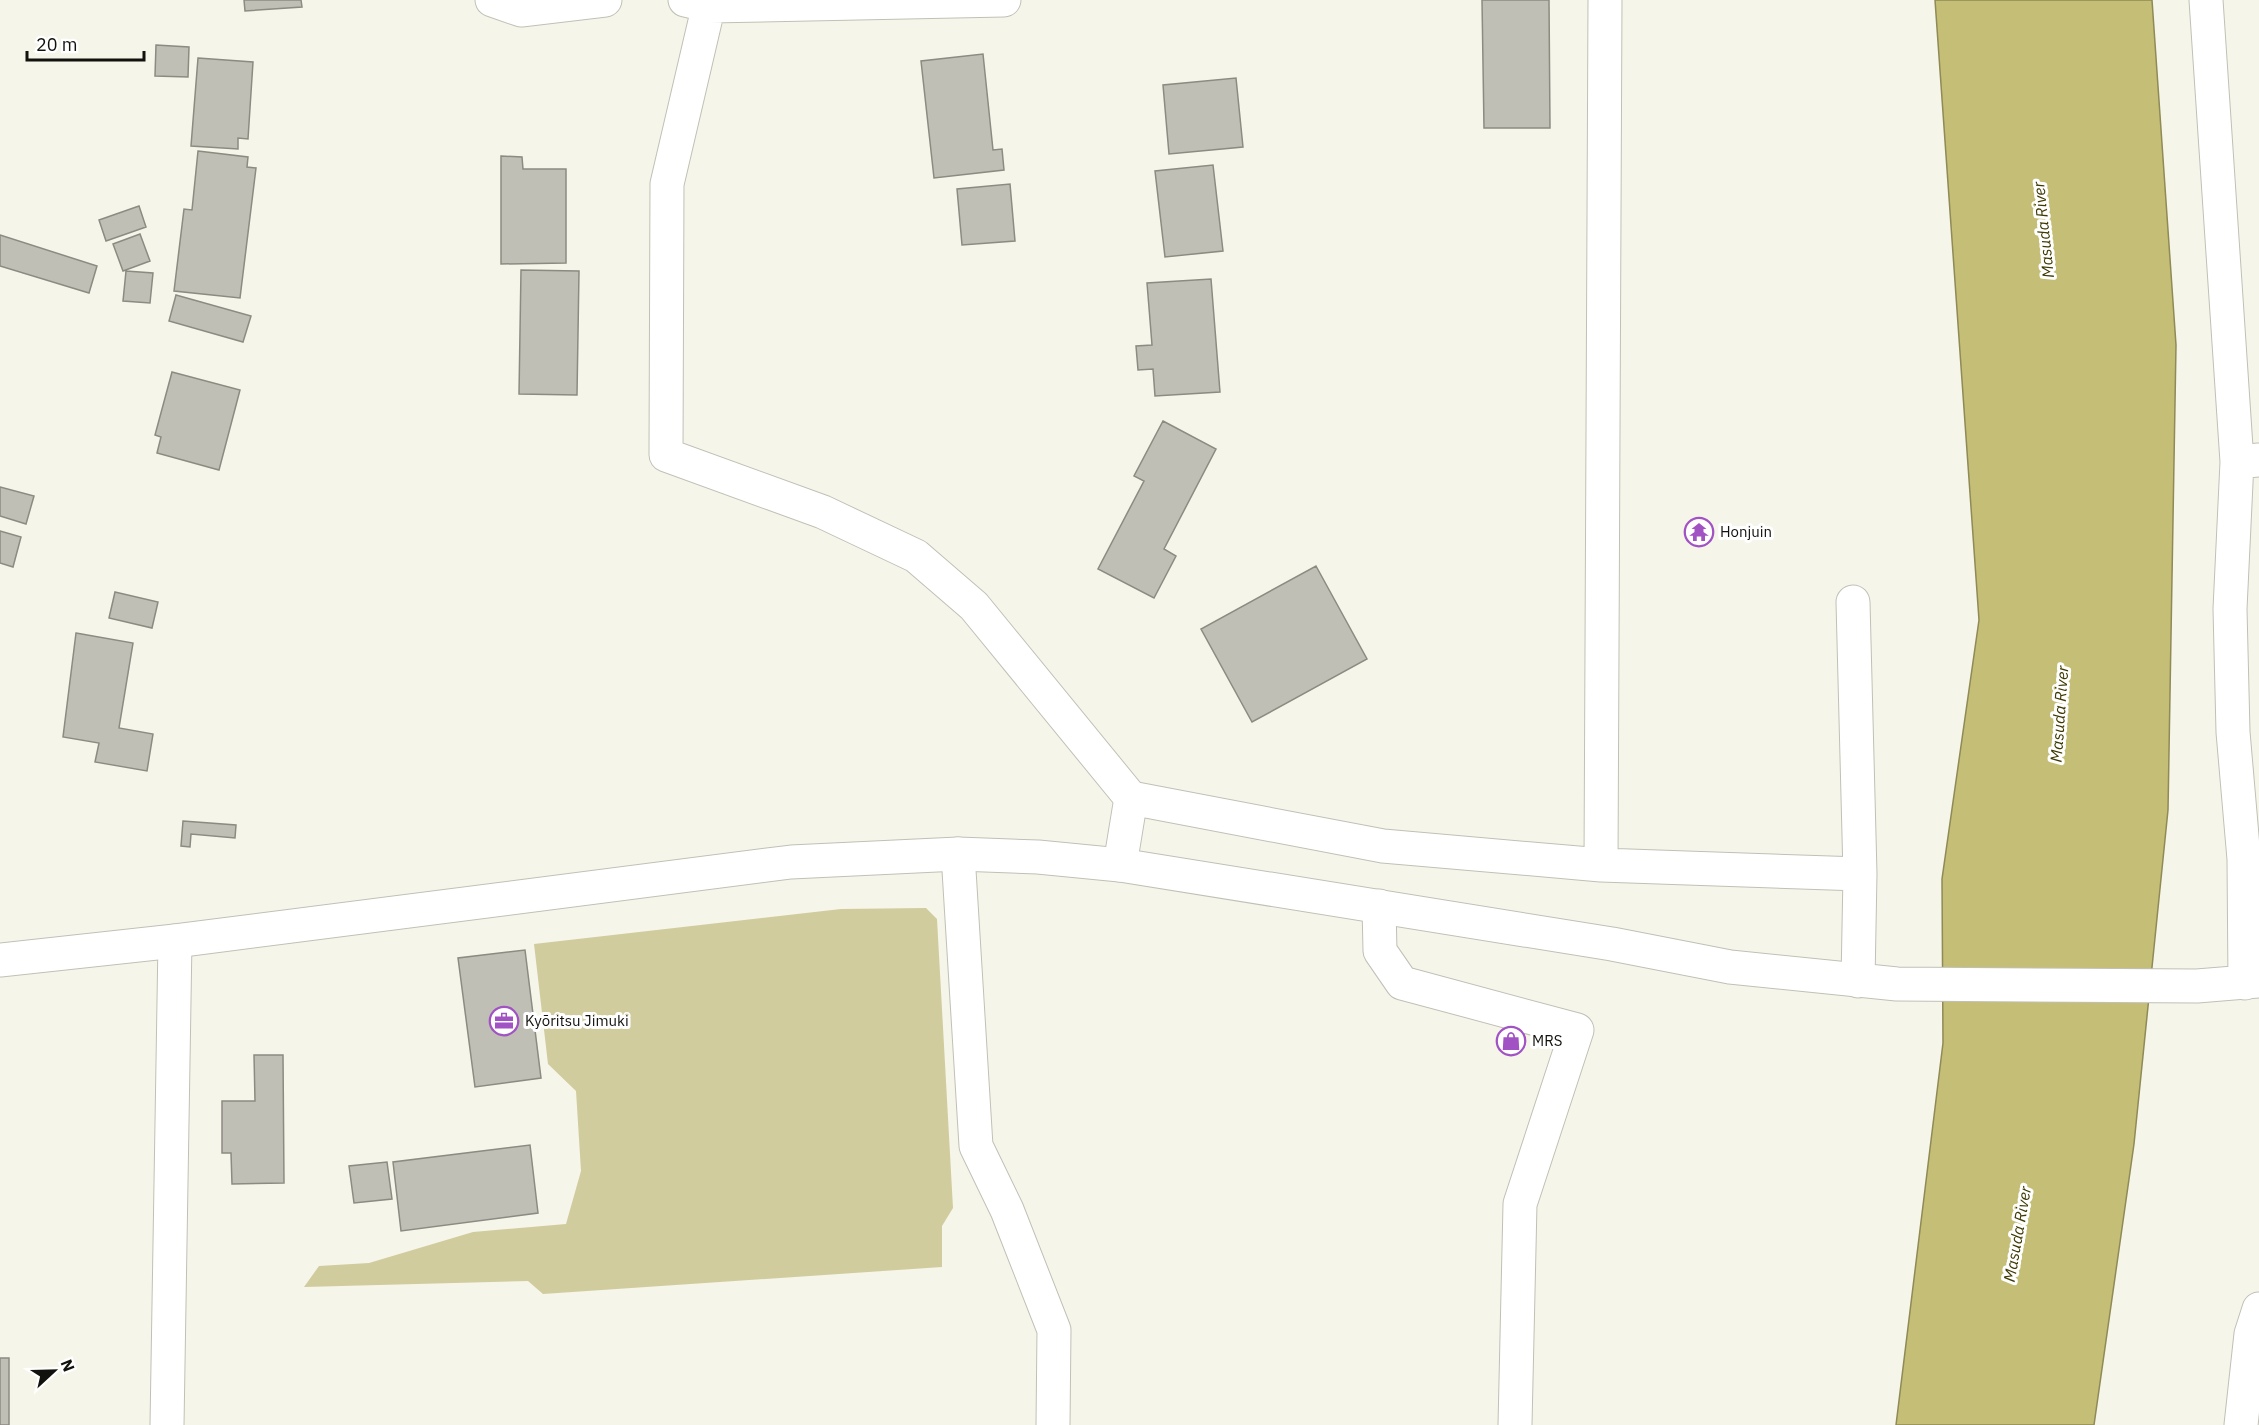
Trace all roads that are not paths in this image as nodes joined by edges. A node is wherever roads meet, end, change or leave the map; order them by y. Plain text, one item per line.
1 (492, 0) edge
2 (605, 0) edge
3 (1004, 0) edge
4 (1605, 0) edge
5 (2206, 0) edge
6 (702, 2) edge
7 (2248, 461) edge
8 (1853, 602) dead end
9 (1131, 798) junction
10 (958, 854) junction
11 (2251, 864) edge
12 (1601, 865) junction
13 (1120, 866) junction
14 (1860, 874) junction
15 (1379, 906) junction
16 (175, 941) junction
17 (0, 960) edge
18 (1858, 981) junction
19 (2252, 982) edge
20 (2259, 1309) edge
21 (167, 1425) edge
22 (1053, 1425) edge
23 (1515, 1425) edge
24 (2241, 1425) edge

1 - 2 street
3 - 6 street
4 - 12 street
5 - 7 street
6 - 9 street
7 - 11 street
8 - 14 street
9 - 12 street
9 - 13 street
10 - 13 street
10 - 16 street
10 - 22 street
11 - 19 street
12 - 14 street
13 - 15 street
14 - 18 street
15 - 18 street
15 - 23 street
16 - 17 street
16 - 21 street
18 - 19 street
20 - 24 street

